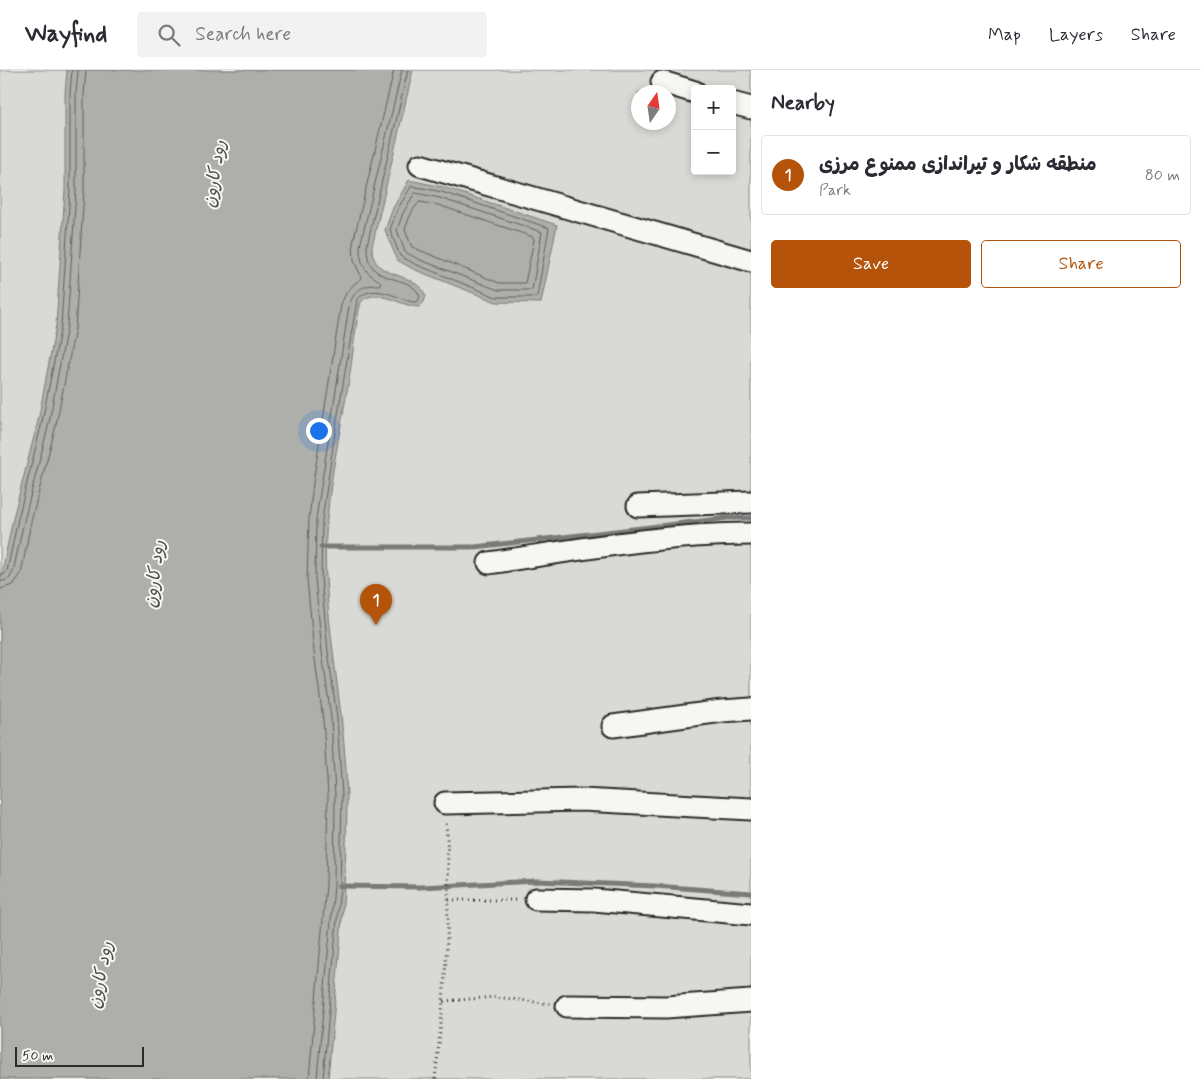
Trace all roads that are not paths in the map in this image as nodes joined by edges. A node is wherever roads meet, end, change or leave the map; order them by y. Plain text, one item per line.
1 (662, 82) dead end
2 (691, 91) edge
3 (736, 104) edge
4 (751, 108) edge
5 (420, 165) dead end
6 (751, 260) edge
7 (751, 502) edge
8 (638, 506) dead end
9 (751, 534) edge
10 (489, 564) dead end
11 (751, 709) edge
12 (613, 726) dead end
13 (445, 803) road end
14 (751, 810) edge
15 (536, 899) road end
16 (751, 914) edge
17 (751, 1002) edge
18 (567, 1006) road end

1 - 2 street
3 - 4 street
5 - 6 street
7 - 8 street
9 - 10 street
11 - 12 street
13 - 14 street
15 - 16 street
17 - 18 street

